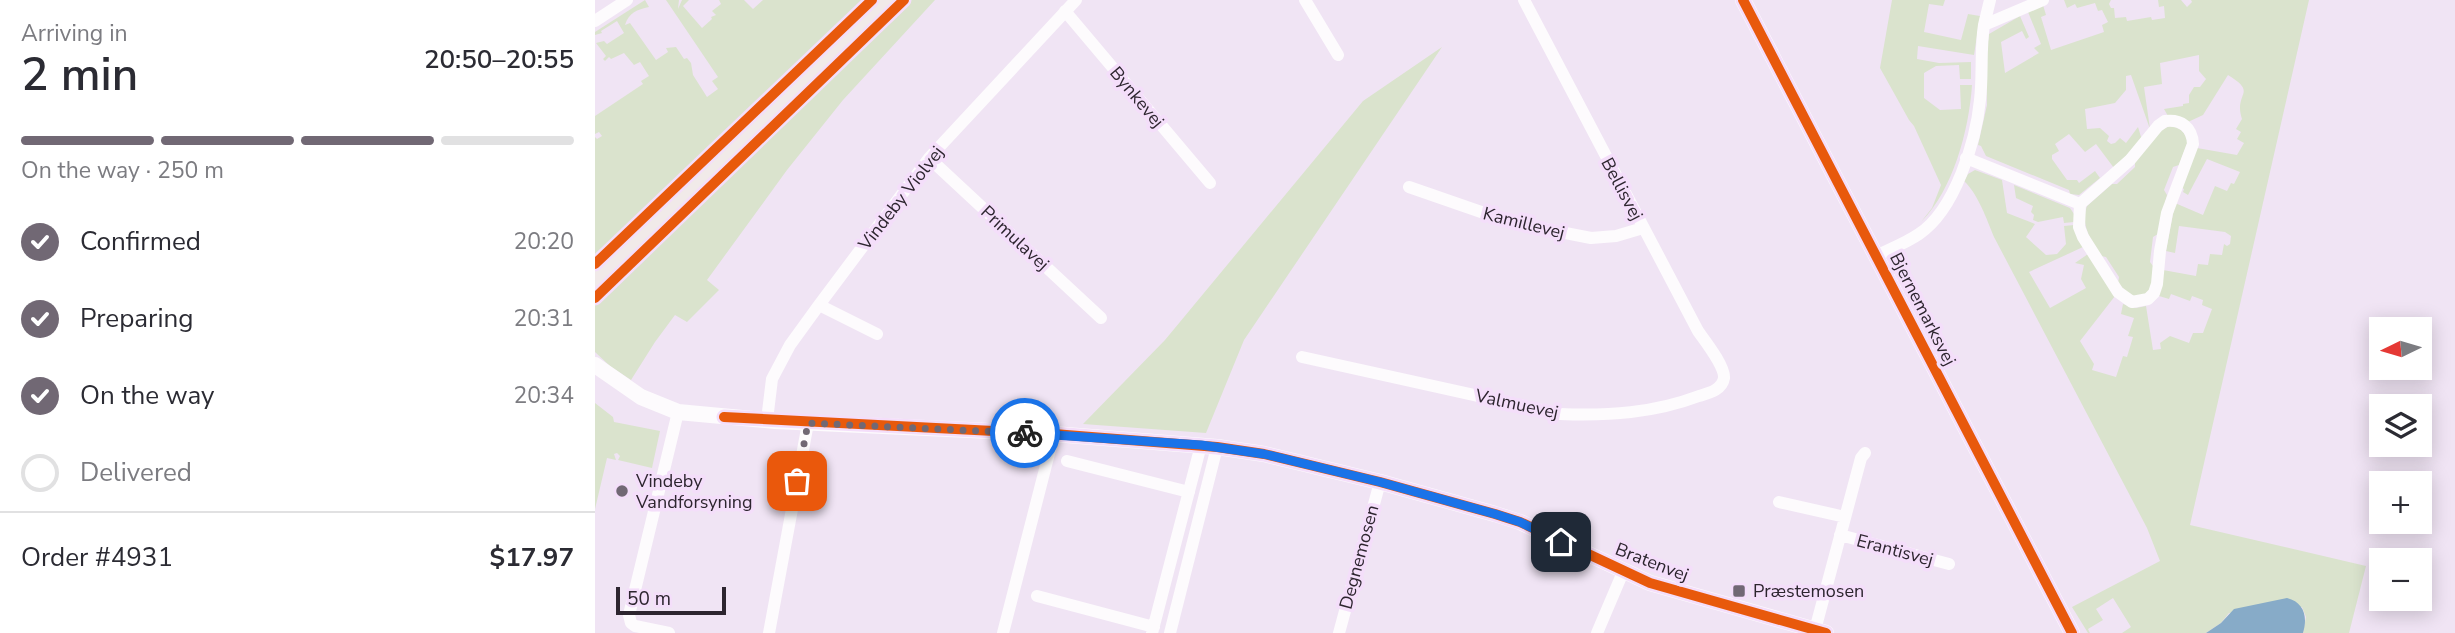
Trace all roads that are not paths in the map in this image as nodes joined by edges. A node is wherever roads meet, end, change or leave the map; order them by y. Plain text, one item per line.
1 (627, 0) edge
2 (888, 0) edge
3 (1076, 0) edge
4 (1305, 0) edge
5 (1524, 0) edge
6 (1743, 0) edge
7 (1990, 0) edge
8 (2043, 0) edge
9 (1065, 11) junction
10 (595, 21) edge
11 (1984, 25) junction
12 (1339, 55) dead end
13 (929, 158) junction
14 (1966, 158) junction
15 (1210, 183) dead end
16 (1409, 187) dead end
17 (2080, 204) junction
18 (1643, 228) junction
19 (1876, 256) junction
20 (595, 281) edge
21 (819, 305) junction
22 (1101, 318) dead end
23 (877, 334) dead end
24 (1302, 357) dead end
25 (595, 365) edge
26 (1724, 376) joint
27 (678, 412) junction
28 (767, 420) junction
29 (808, 423) junction
30 (1054, 435) junction
31 (1209, 446) junction
32 (1865, 453) dead end
33 (1067, 461) dead end
34 (1380, 482) junction
35 (1189, 492) junction
36 (1779, 502) dead end
37 (1845, 517) junction
38 (1840, 536) junction
39 (1949, 564) dead end
40 (1622, 572) junction
41 (1037, 596) dead end
42 (1153, 630) edge
43 (1821, 631) edge
44 (669, 633) edge
45 (769, 633) edge
46 (1003, 633) edge
47 (1170, 633) edge
48 (1339, 633) edge
49 (1597, 633) edge
50 (2072, 633) edge

1 - 10 street
2 - 20 main road
3 - 9 street, Vindeby Violvej
4 - 12 street
5 - 18 street, Bellisvej
6 - 19 street, Bjernemarksvej
7 - 11 street
8 - 11 street
9 - 13 street, Vindeby Violvej
9 - 15 street, Bynkevej
11 - 14 street
13 - 21 street, Vindeby Violvej
13 - 22 street, Primulavej
14 - 17 street
14 - 19 street
16 - 18 street, Kamillevej
17 - 17 street
18 - 26 street, Bellisvej
19 - 50 street, Bjernemarksvej
21 - 23 street
21 - 28 street, Vindeby Violvej
24 - 26 street, Valmuevej
25 - 27 street, Bratenvej
27 - 28 street, Bratenvej
27 - 44 street
28 - 29 street, Bratenvej
29 - 30 street, Bratenvej
29 - 45 street
30 - 31 street, Bratenvej
30 - 46 street
31 - 34 street, Bratenvej
31 - 35 street
31 - 47 street
32 - 37 street, Erantisvej
33 - 35 street
34 - 40 street, Bratenvej
34 - 48 street, Degnemosen
35 - 42 street
36 - 37 street, Erantisvej
37 - 38 street, Erantisvej
38 - 39 street, Erantisvej
38 - 43 street, Erantisvej
40 - 43 street, Bratenvej
40 - 49 street
41 - 42 street

